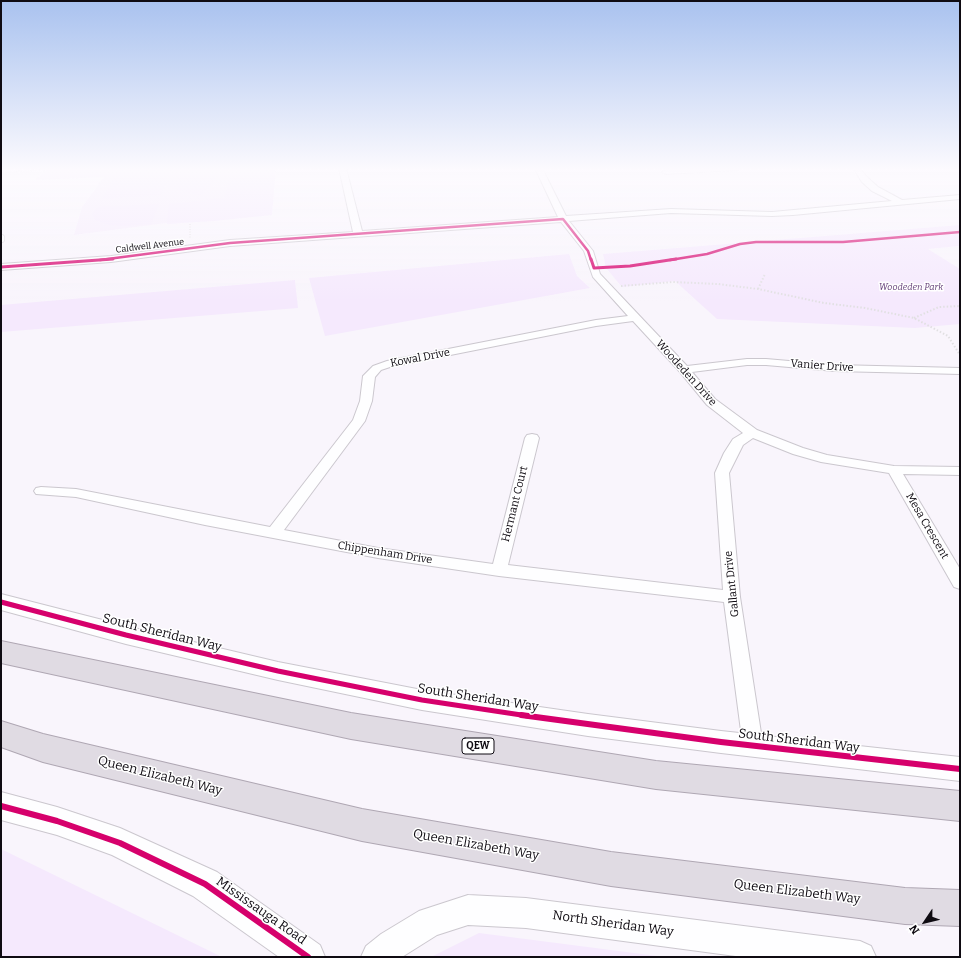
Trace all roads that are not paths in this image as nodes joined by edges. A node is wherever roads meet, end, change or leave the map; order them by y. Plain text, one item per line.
1 (353, 213) edge
2 (560, 213) edge
3 (648, 213) edge
4 (769, 213) edge
5 (790, 213) edge
6 (563, 219) junction
7 (358, 234) junction
8 (1, 267) edge
9 (635, 318) junction
10 (684, 370) junction
11 (960, 371) edge
12 (752, 433) junction
13 (532, 438) dead end
14 (894, 470) junction
15 (960, 471) edge
16 (42, 491) dead end
17 (274, 533) junction
18 (499, 570) junction
19 (960, 583) edge
20 (732, 597) junction
21 (1, 602) edge
22 (1, 652) edge
23 (1, 734) edge
24 (753, 746) junction
25 (960, 769) edge
26 (1, 806) edge
27 (960, 806) edge
28 (960, 908) edge
29 (308, 957) edge
30 (376, 957) edge
31 (860, 957) edge

1 - 7 street
2 - 6 street, Woodeden Drive
3 - 6 street, Caldwell Avenue
4 - 5 street, Caldwell Avenue
6 - 7 street, Caldwell Avenue
6 - 9 street, Woodeden Drive
7 - 8 street, Caldwell Avenue
9 - 10 street, Woodeden Drive
9 - 17 street, Kowal Drive
10 - 11 street, Vanier Drive
10 - 12 street, Woodeden Drive
12 - 14 street, Woodeden Drive
12 - 20 street, Gallant Drive
13 - 18 street, Hermant Court
14 - 15 street, Woodeden Drive
14 - 19 street, Mesa Crescent
16 - 17 street, Chippenham Drive
17 - 18 street, Chippenham Drive
18 - 20 street, Chippenham Drive
20 - 24 street, Gallant Drive
21 - 24 street, South Sheridan Way
22 - 27 highway, QEW
23 - 28 highway, Queen Elizabeth Way
24 - 25 street, South Sheridan Way
26 - 29 main road, Mississauga Road
30 - 31 street, North Sheridan Way

